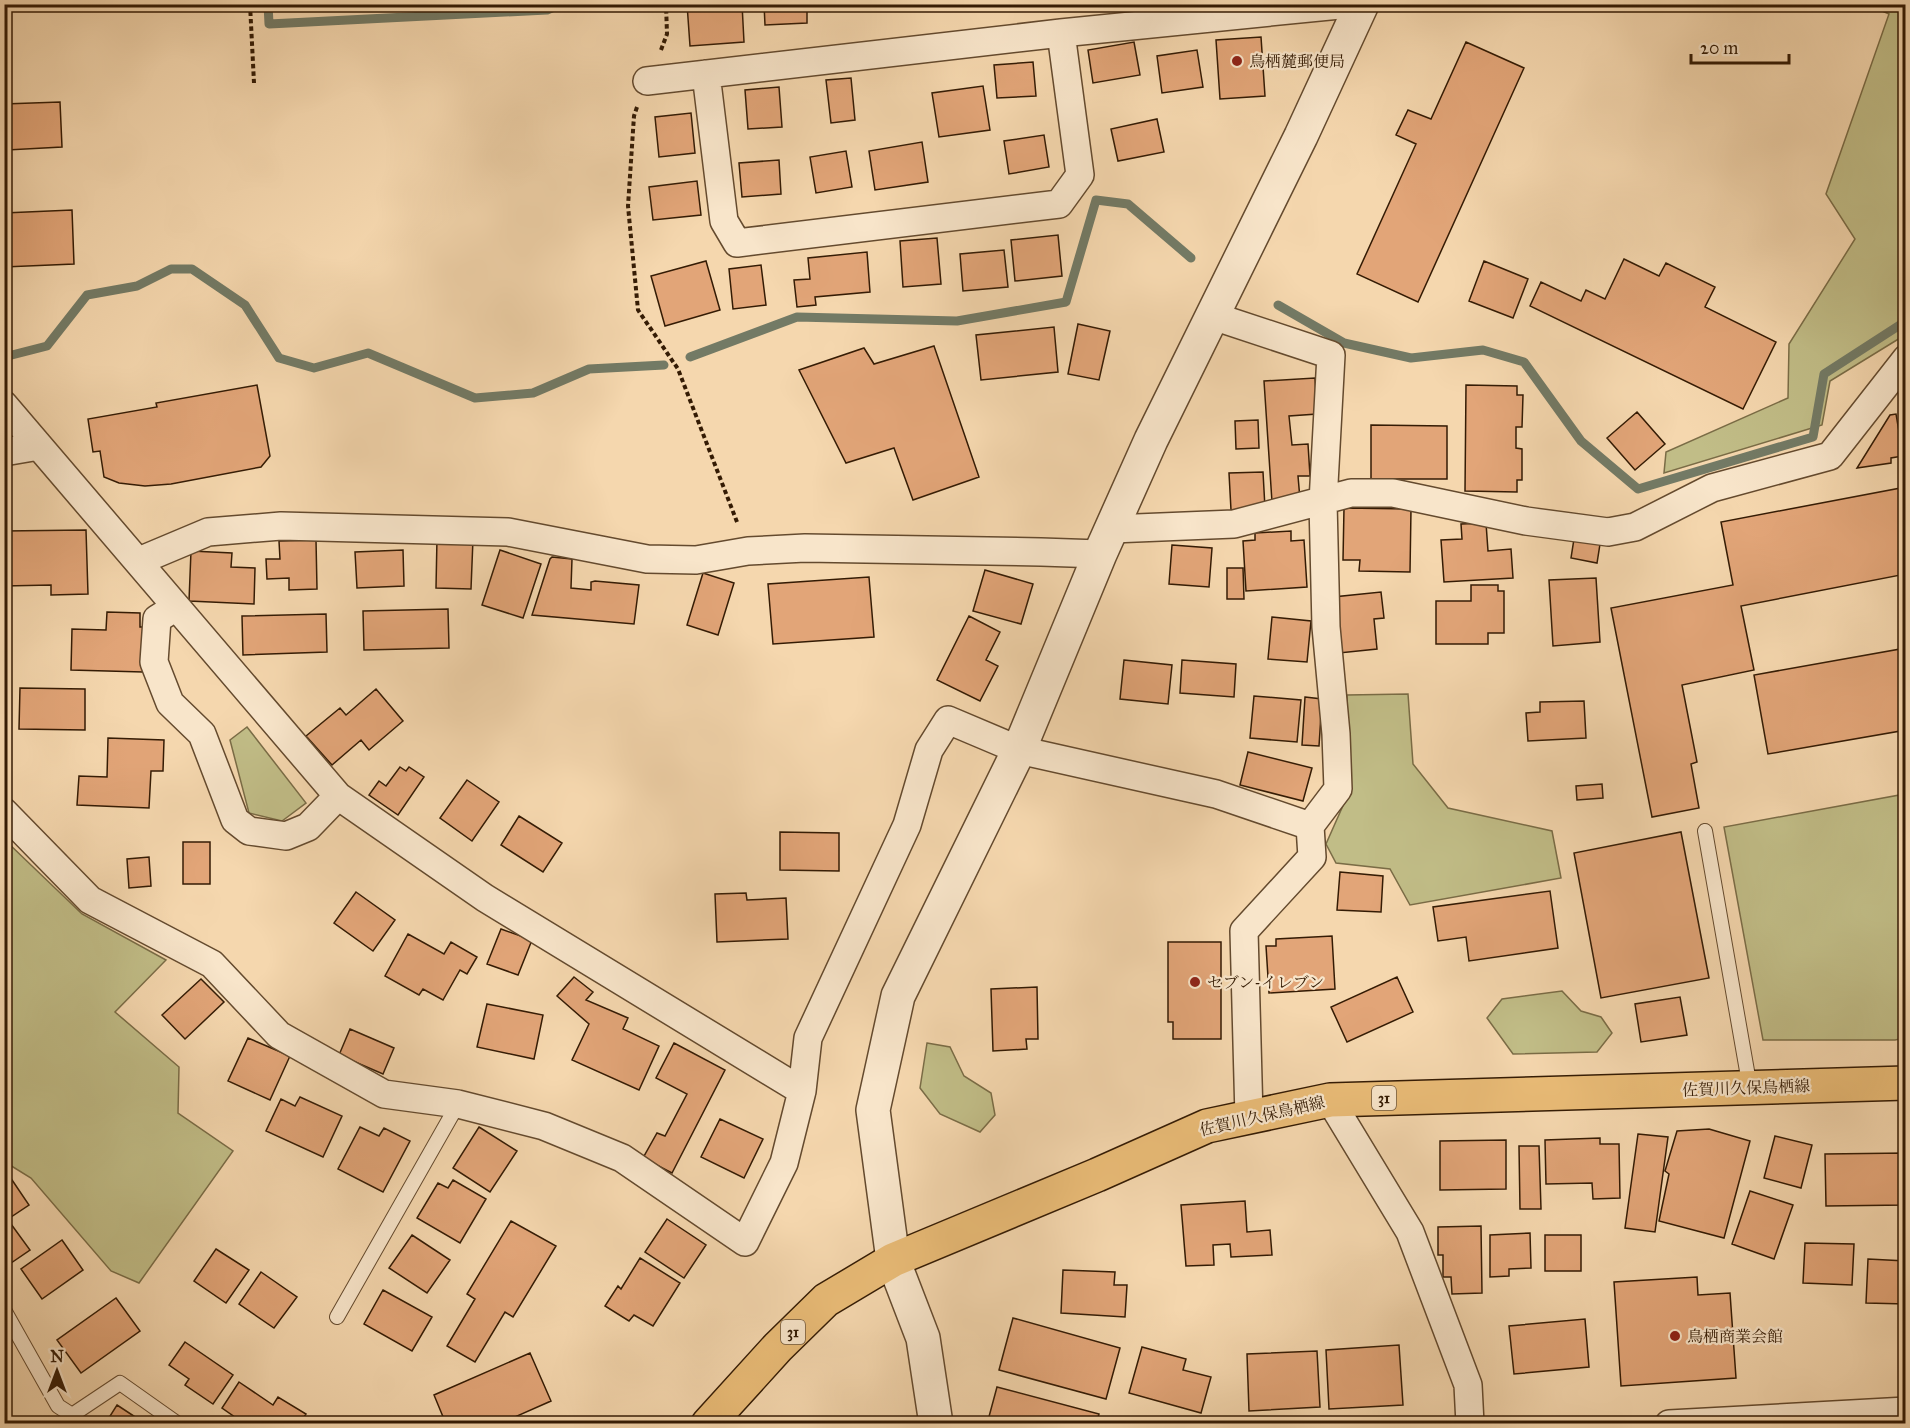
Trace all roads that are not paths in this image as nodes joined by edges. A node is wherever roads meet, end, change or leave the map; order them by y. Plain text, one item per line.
1 (1350, 4) edge
2 (1362, 4) edge
3 (1061, 33) junction
4 (706, 74) junction
5 (647, 81) road end
6 (1213, 316) junction
7 (1905, 359) edge
8 (4, 405) edge
9 (39, 446) junction
10 (4, 452) edge
11 (1323, 501) junction
12 (1106, 541) junction
13 (139, 561) junction
14 (176, 607) junction
15 (1019, 750) junction
16 (338, 796) junction
17 (4, 812) edge
18 (1310, 826) junction
19 (1705, 831) dead end
20 (1905, 1083) edge
21 (1750, 1088) junction
22 (802, 1091) junction
23 (1330, 1100) junction
24 (458, 1104) junction
25 (1249, 1117) junction
26 (894, 1260) junction
27 (4, 1310) edge
28 (337, 1317) dead end
29 (1905, 1411) edge
30 (178, 1424) edge
31 (708, 1424) edge
32 (936, 1424) edge
33 (1470, 1424) edge
34 (1669, 1424) edge

1 - 3 street
2 - 6 street
3 - 4 street
3 - 4 street
4 - 5 street
6 - 11 street
6 - 12 street
7 - 11 street
8 - 9 street
9 - 10 street
9 - 13 street
11 - 12 street
11 - 18 street
12 - 13 street
12 - 15 street
13 - 14 street
14 - 16 street
14 - 16 street
15 - 18 street
15 - 22 street
15 - 26 street
16 - 22 street
17 - 24 street
18 - 25 street
19 - 21 lane
20 - 21 main road, 佐賀川久保鳥栖線 / 31
21 - 23 main road, 佐賀川久保鳥栖線 / 31
22 - 24 street
23 - 25 main road, 佐賀川久保鳥栖線 / 31
23 - 33 street
24 - 28 lane
25 - 26 main road, 佐賀川久保鳥栖線 / 31
26 - 31 main road, 佐賀川久保鳥栖線 / 31
26 - 32 street
27 - 30 lane
29 - 34 street

